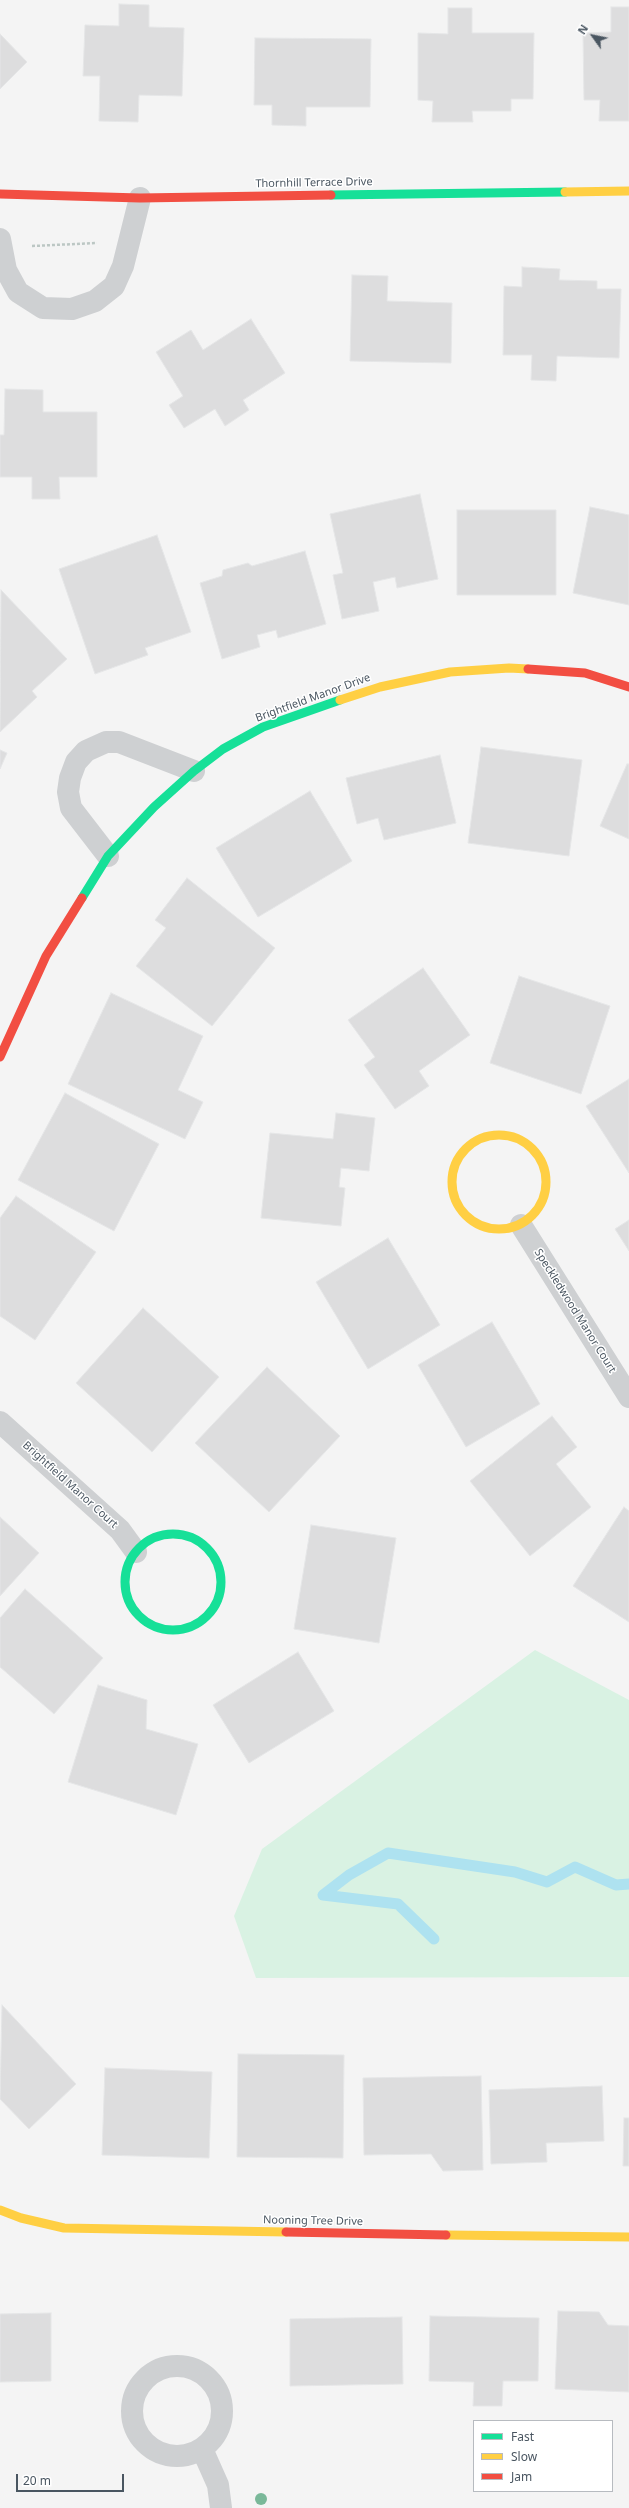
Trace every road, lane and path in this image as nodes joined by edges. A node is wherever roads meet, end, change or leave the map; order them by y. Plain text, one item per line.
1 (629, 191) edge
2 (0, 194) edge
3 (140, 198) junction
4 (0, 239) edge
5 (98, 243) dead end
6 (29, 247) dead end
7 (629, 687) edge
8 (194, 771) junction
9 (108, 856) junction
10 (0, 1056) edge
11 (521, 1224) junction
12 (629, 1397) edge
13 (0, 1422) edge
14 (136, 1552) junction
15 (0, 2210) edge
16 (629, 2237) edge
17 (202, 2449) junction
18 (221, 2508) edge

1 - 3 street, Thornhill Terrace Drive
2 - 3 street, Thornhill Terrace Drive
3 - 4 street
5 - 6 path
7 - 8 street, Brightfield Manor Drive
8 - 9 street, Brightfield Manor Drive
8 - 9 street
9 - 10 street, Brightfield Manor Drive
11 - 11 street
11 - 12 street, Speckledwood Manor Court
13 - 14 street, Brightfield Manor Court
14 - 14 street
15 - 16 street, Nooning Tree Drive
17 - 17 street
17 - 18 street

